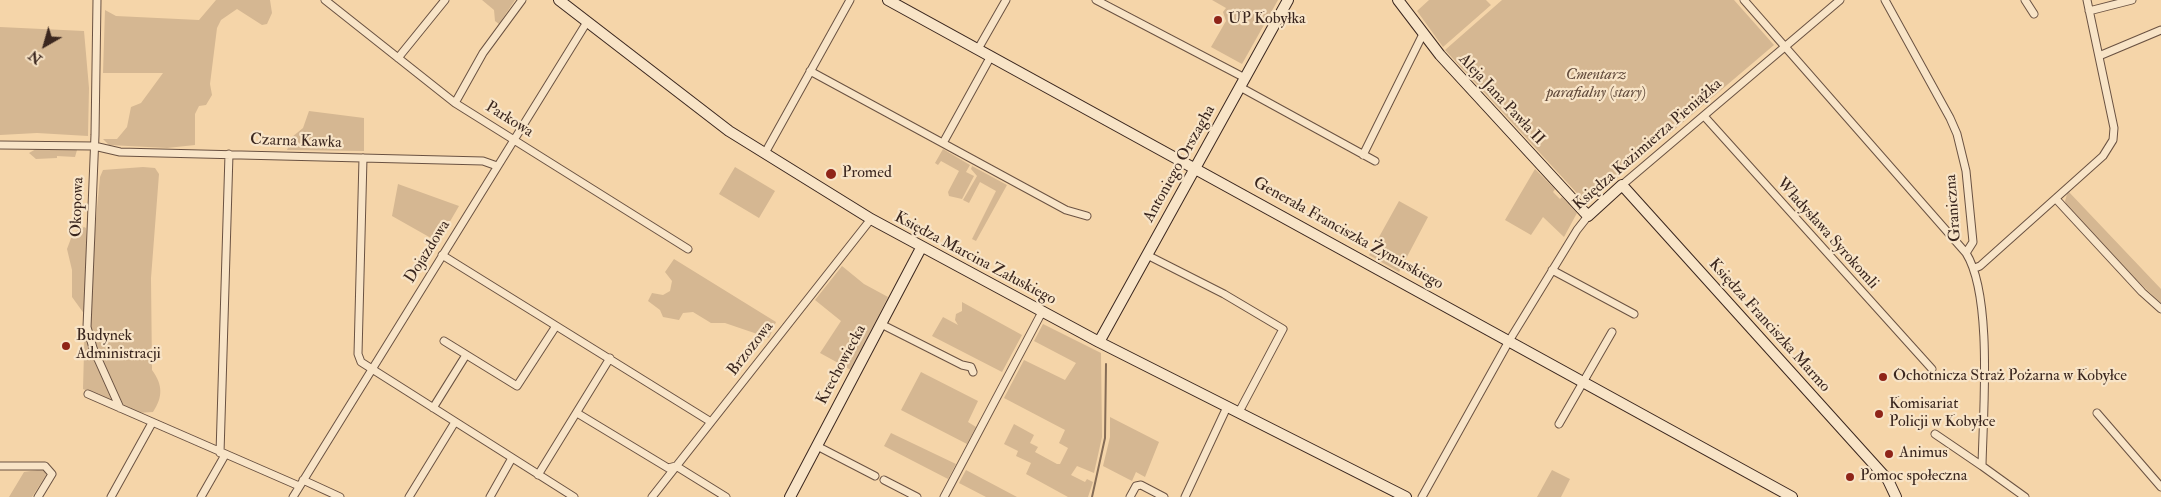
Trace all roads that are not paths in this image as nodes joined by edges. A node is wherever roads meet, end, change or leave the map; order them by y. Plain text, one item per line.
1 (97, 0) edge
2 (325, 0) edge
3 (445, 0) edge
4 (522, 0) edge
5 (559, 0) edge
6 (850, 0) edge
7 (888, 0) edge
8 (1006, 0) edge
9 (1096, 0) edge
10 (1288, 0) edge
11 (1398, 0) edge
12 (1744, 0) edge
13 (1840, 0) edge
14 (1885, 0) edge
15 (2025, 0) edge
16 (2087, 0) edge
17 (2132, 0) edge
18 (2089, 11) junction
19 (2034, 14) dead end
20 (587, 22) junction
21 (2161, 30) edge
22 (1424, 34) junction
23 (1785, 46) junction
24 (978, 48) junction
25 (991, 56) junction
26 (2099, 56) junction
27 (398, 58) junction
28 (810, 71) junction
29 (1243, 82) junction
30 (455, 103) junction
31 (1704, 116) junction
32 (514, 140) junction
33 (943, 143) junction
34 (0, 145) edge
35 (94, 146) junction
36 (765, 153) junction
37 (229, 154) junction
38 (1362, 155) junction
39 (363, 158) junction
40 (1375, 162) dead end
41 (497, 166) junction
42 (1196, 168) junction
43 (1622, 185) junction
44 (2056, 199) junction
45 (1088, 216) dead end
46 (1588, 216) junction
47 (871, 219) junction
48 (921, 248) junction
49 (688, 249) dead end
50 (1966, 253) junction
51 (442, 255) junction
52 (1147, 255) junction
53 (1975, 268) junction
54 (1552, 270) junction
55 (2161, 309) edge
56 (1042, 312) junction
57 (1634, 314) dead end
58 (881, 324) junction
59 (556, 326) junction
60 (1612, 332) dead end
61 (444, 341) dead end
62 (1509, 341) junction
63 (1099, 342) junction
64 (466, 355) junction
65 (610, 358) junction
66 (371, 369) junction
67 (1932, 369) dead end
68 (973, 372) dead end
69 (1583, 381) junction
70 (88, 394) dead end
71 (1227, 407) junction
72 (120, 408) junction
73 (433, 408) junction
74 (1238, 412) junction
75 (577, 413) junction
76 (2097, 413) dead end
77 (455, 422) junction
78 (711, 422) junction
79 (152, 423) junction
80 (1559, 424) dead end
81 (1935, 434) dead end
82 (816, 446) junction
83 (223, 454) junction
84 (512, 458) junction
85 (0, 466) edge
86 (676, 466) junction
87 (1982, 466) junction
88 (538, 475) junction
89 (875, 476) dead end
90 (884, 480) dead end
91 (301, 483) junction
92 (2161, 488) edge
93 (1894, 493) edge
94 (38, 497) edge
95 (111, 497) edge
96 (201, 497) edge
97 (292, 497) edge
98 (340, 497) edge
99 (409, 497) edge
100 (490, 497) edge
101 (574, 497) edge
102 (652, 497) edge
103 (726, 497) edge
104 (790, 497) edge
105 (917, 497) edge
106 (944, 497) edge
107 (1130, 497) edge
108 (1164, 497) edge
109 (1184, 497) edge
110 (1406, 497) edge
111 (1422, 497) edge
112 (1792, 497) edge
113 (2025, 497) edge

1 - 35 street, Okopowa
2 - 27 street, Parkowa
3 - 27 street
4 - 30 street
5 - 20 street, Księdza Marcina Załuskiego
6 - 28 street
7 - 24 street, Generała Franciszka Żymirskiego
8 - 24 street
9 - 29 street
10 - 29 street, Antoniego Orszagha
11 - 22 street, Aleja Jana Pawła II
12 - 23 street
13 - 23 street, Księdza Kazimierza Pieniążka
14 - 50 street, Graniczna
15 - 19 street
16 - 18 street
17 - 18 street
18 - 26 street
20 - 32 street, Dojazdowa
20 - 36 street, Księdza Marcina Załuskiego
21 - 26 street
22 - 38 street
22 - 46 street, Aleja Jana Pawła II
23 - 31 street, Księdza Kazimierza Pieniążka
23 - 50 street
24 - 25 street, Generała Franciszka Żymirskiego
25 - 33 street
25 - 42 street, Generała Franciszka Żymirskiego
26 - 44 street
27 - 30 street, Parkowa
28 - 33 street
28 - 36 street
29 - 38 street
29 - 42 street, Antoniego Orszagha
30 - 32 street, Parkowa
31 - 43 street, Księdza Kazimierza Pieniążka
31 - 67 street, Władysława Syrokomli
32 - 41 street, Dojazdowa
32 - 49 street, Parkowa
33 - 45 street
34 - 35 street, Czarna Kawka
35 - 37 street, Czarna Kawka
35 - 72 street, Okopowa
36 - 47 street, Księdza Marcina Załuskiego
37 - 39 street, Czarna Kawka
37 - 83 street
38 - 40 street
39 - 41 street, Czarna Kawka
39 - 66 street
41 - 51 street, Dojazdowa
42 - 52 street, Antoniego Orszagha
42 - 62 street, Generała Franciszka Żymirskiego
43 - 46 street, Księdza Kazimierza Pieniążka
43 - 93 street, Księdza Franciszka Marmo
44 - 53 street
44 - 55 street
46 - 54 street, Księdza Kazimierza Pieniążka
47 - 48 street, Księdza Marcina Załuskiego
47 - 78 street, Brzozowa
48 - 56 street, Księdza Marcina Załuskiego
48 - 58 street, Krechowiecka
50 - 53 street, Graniczna
51 - 59 street
51 - 66 street, Dojazdowa
52 - 63 street, Antoniego Orszagha
52 - 74 street
53 - 87 street, Graniczna
54 - 57 street
54 - 62 street, Księdza Kazimierza Pieniążka
56 - 63 street, Księdza Marcina Załuskiego
56 - 106 street
58 - 68 street
58 - 82 street, Krechowiecka
59 - 64 street
59 - 65 street
60 - 69 street
61 - 64 street
62 - 69 street, Generała Franciszka Żymirskiego
62 - 111 street, Księdza Kazimierza Pieniążka
63 - 71 street, Księdza Marcina Załuskiego
64 - 73 street
65 - 75 street
65 - 78 street
66 - 73 street
66 - 91 street, Dojazdowa
69 - 80 street
69 - 112 street, Generała Franciszka Żymirskiego
70 - 72 street
71 - 74 street, Księdza Marcina Załuskiego
71 - 109 street
72 - 79 street
73 - 77 street
74 - 110 street, Księdza Marcina Załuskiego
75 - 86 street
75 - 88 street
76 - 92 street
77 - 84 street
77 - 99 street
78 - 86 street, Brzozowa
79 - 83 street
79 - 95 street
81 - 87 street
82 - 89 street
82 - 104 street, Krechowiecka
83 - 91 street
83 - 96 street
84 - 88 street
84 - 100 street
85 - 94 street
86 - 102 street, Brzozowa
86 - 103 street
87 - 113 street
88 - 101 street
90 - 105 street
91 - 97 street, Dojazdowa
91 - 98 street
107 - 108 street

